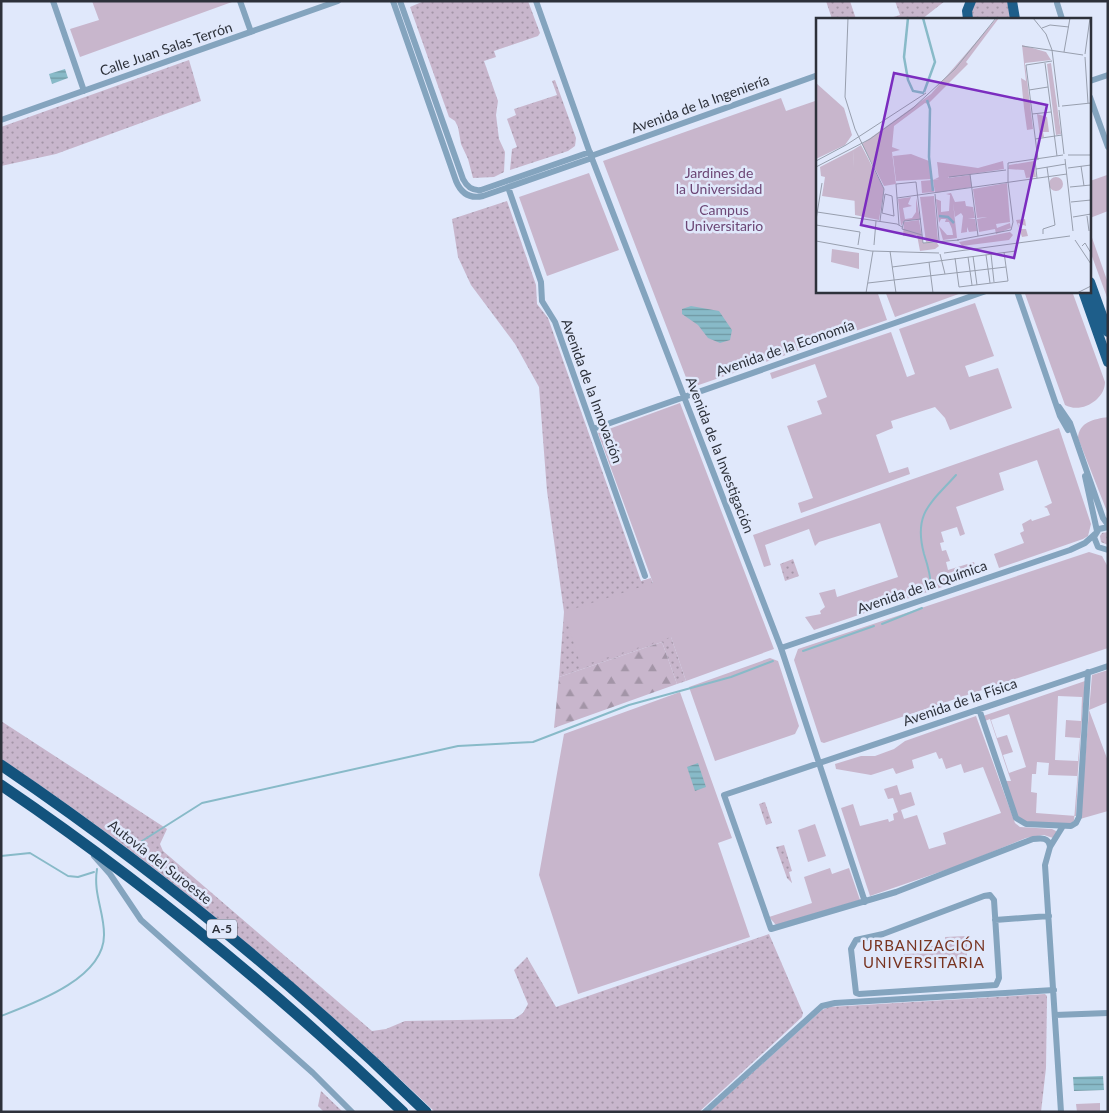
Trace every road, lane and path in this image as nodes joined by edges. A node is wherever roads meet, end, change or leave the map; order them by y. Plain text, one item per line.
1 (53, 1) edge
2 (240, 1) edge
3 (338, 1) edge
4 (393, 1) edge
5 (536, 1) edge
6 (971, 1) edge
7 (1012, 1) edge
8 (402, 2) edge
9 (1057, 3) dead end
10 (968, 18) edge
11 (1015, 18) edge
12 (1062, 18) edge
13 (251, 32) junction
14 (1108, 75) edge
15 (816, 76) edge
16 (1092, 80) edge
17 (84, 91) junction
18 (1092, 103) edge
19 (1, 120) edge
20 (1108, 147) edge
21 (591, 155) junction
22 (508, 188) junction
23 (1092, 288) edge
24 (983, 292) edge
25 (1016, 292) edge
26 (1083, 292) edge
27 (1108, 332) edge
28 (1108, 362) edge
29 (684, 397) junction
30 (1055, 402) junction
31 (1068, 416) junction
32 (593, 429) junction
33 (1068, 430) junction
34 (1108, 526) edge
35 (1096, 532) junction
36 (1070, 550) junction
37 (1104, 551) edge
38 (645, 576) dead end
39 (781, 648) junction
40 (1108, 666) edge
41 (1088, 672) junction
42 (978, 709) junction
43 (820, 763) junction
44 (1, 765) edge
45 (1, 785) edge
46 (1063, 826) junction
47 (77, 839) junction
48 (1050, 847) junction
49 (865, 902) junction
50 (1049, 916) junction
51 (995, 920) junction
52 (1054, 990) junction
53 (1108, 1013) edge
54 (1055, 1015) junction
55 (352, 1112) edge
56 (402, 1112) edge
57 (426, 1112) edge
58 (704, 1112) edge
59 (1061, 1112) edge

1 - 17 street
2 - 13 street
3 - 13 street, Calle Juan Salas Terrón
4 - 22 street
5 - 21 street, Avenida de la Investigación
6 - 10 highway
7 - 11 highway
8 - 21 street
9 - 12 street
13 - 17 street, Calle Juan Salas Terrón
14 - 16 street
15 - 21 street, Avenida de la Ingeniería
17 - 19 street, Calle Juan Salas Terrón
18 - 20 street
21 - 22 street
21 - 29 street, Avenida de la Investigación
22 - 32 street, Avenida de la Innovación
23 - 27 highway
24 - 29 street, Avenida de la Economía
25 - 30 street
26 - 28 highway
29 - 32 street, Avenida de la Economía
29 - 39 street, Avenida de la Investigación
30 - 31 street
30 - 33 street
31 - 33 street
31 - 34 street
32 - 38 street, Avenida de la Innovación
33 - 35 street
34 - 35 street, Avenida de la Química
35 - 36 street, Avenida de la Química
35 - 37 street
36 - 37 street, Avenida de la Química
36 - 39 street, Avenida de la Química
39 - 43 street, Avenida de la Investigación
40 - 41 street, Avenida de la Física
41 - 42 street, Avenida de la Física
41 - 46 street
42 - 43 street, Avenida de la Física
42 - 46 street
43 - 49 street, Avenida de la Investigación
43 - 49 street, Avenida de la Física
44 - 57 highway, Autovía del Suroeste / A-5
45 - 47 highway, A-5
46 - 48 street
47 - 55 street
47 - 56 highway, A-5
48 - 49 street
48 - 50 street
50 - 51 street
50 - 52 street
51 - 51 street
52 - 54 street
52 - 58 street
53 - 54 street
54 - 59 street

